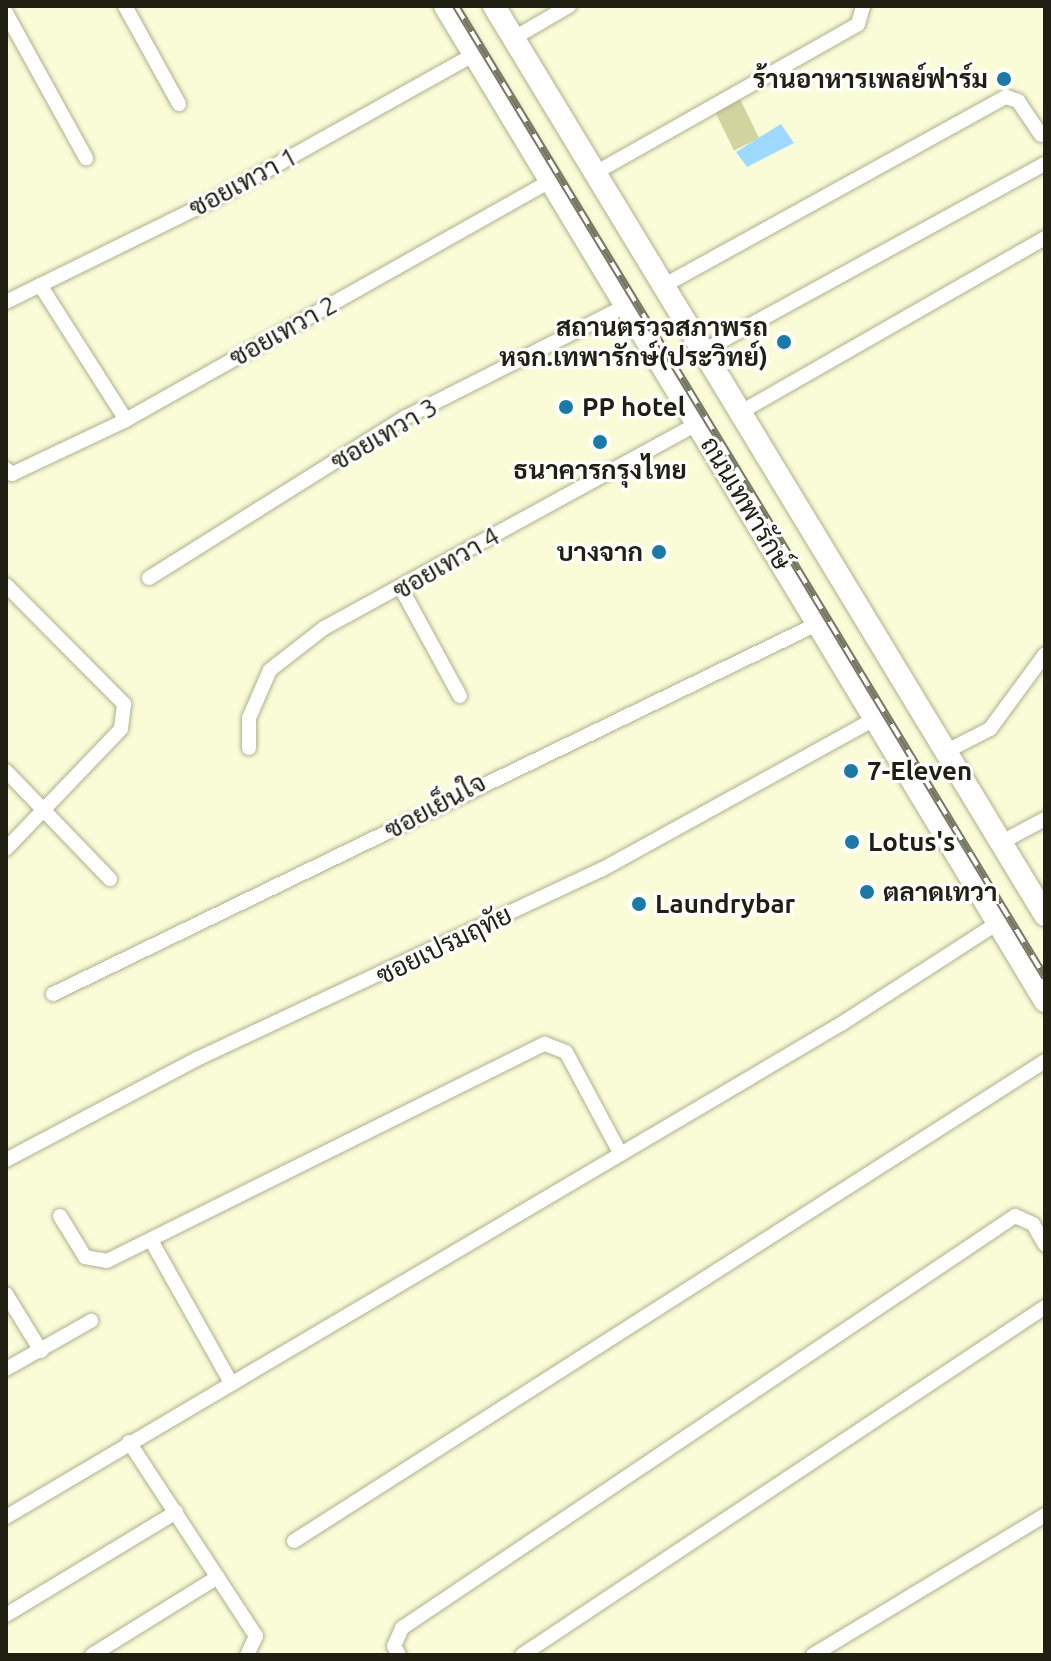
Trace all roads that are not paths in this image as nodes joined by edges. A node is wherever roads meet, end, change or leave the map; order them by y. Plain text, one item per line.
1 (125, 6) edge
2 (445, 6) edge
3 (494, 6) edge
4 (569, 6) edge
5 (863, 6) edge
6 (6, 13) edge
7 (514, 38) junction
8 (475, 54) junction
9 (179, 104) dead end
10 (1041, 135) dead end
11 (86, 158) dead end
12 (1045, 164) edge
13 (595, 173) junction
14 (552, 180) junction
15 (1045, 238) edge
16 (40, 285) junction
17 (663, 286) junction
18 (6, 302) edge
19 (628, 305) junction
20 (703, 351) junction
21 (741, 412) junction
22 (126, 420) junction
23 (698, 423) junction
24 (8, 472) edge
25 (149, 578) dead end
26 (6, 585) edge
27 (401, 588) junction
28 (819, 623) junction
29 (1045, 654) edge
30 (460, 696) dead end
31 (876, 718) junction
32 (249, 748) dead end
33 (945, 752) junction
34 (6, 771) edge
35 (43, 810) junction
36 (1045, 819) edge
37 (1000, 843) junction
38 (6, 849) edge
39 (110, 879) dead end
40 (1045, 915) edge
41 (998, 923) junction
42 (53, 994) dead end
43 (1045, 1001) edge
44 (1045, 1061) edge
45 (619, 1151) junction
46 (6, 1160) edge
47 (60, 1216) dead end
48 (152, 1242) junction
49 (1045, 1245) edge
50 (6, 1294) edge
51 (1045, 1307) edge
52 (91, 1321) dead end
53 (41, 1351) junction
54 (6, 1369) edge
55 (231, 1383) junction
56 (129, 1442) junction
57 (176, 1512) junction
58 (1045, 1515) edge
59 (6, 1517) edge
60 (294, 1541) dead end
61 (218, 1577) junction
62 (6, 1615) edge
63 (92, 1655) edge
64 (247, 1655) edge
65 (399, 1655) edge
66 (522, 1655) edge
67 (813, 1655) edge

1 - 9 street
2 - 8 main road, ถนนเทพารักษ์
3 - 7 main road, ถนนเทพารักษ์
4 - 7 street
5 - 13 street
6 - 11 street
7 - 13 main road, ถนนเทพารักษ์
8 - 14 main road, ถนนเทพารักษ์
8 - 16 street, ซอยเทวา 1
10 - 17 street
12 - 20 street
13 - 17 main road, ถนนเทพารักษ์
14 - 19 main road, ถนนเทพารักษ์
14 - 22 street, ซอยเทวา 2
15 - 21 street
16 - 18 street, ซอยเทวา 1
16 - 22 street
17 - 20 main road, ถนนเทพารักษ์
19 - 23 main road, ถนนเทพารักษ์
19 - 25 street, ซอยเทวา 3
20 - 21 main road, ถนนเทพารักษ์
21 - 33 main road, ถนนเทพารักษ์
22 - 24 street, ซอยเทวา 2
23 - 27 street, ซอยเทวา 4
23 - 28 main road, ถนนเทพารักษ์
26 - 35 street
27 - 30 street
27 - 32 street, ซอยเทวา 4
28 - 31 main road, ถนนเทพารักษ์
28 - 42 street, ซอยเย็นใจ
29 - 33 street
31 - 41 main road, ถนนเทพารักษ์
31 - 46 street, ซอยเปรมฤทัย
33 - 37 main road, ถนนเทพารักษ์
34 - 35 street
35 - 38 street
35 - 39 street
36 - 37 street
37 - 40 main road, ถนนเทพารักษ์
41 - 43 main road, ถนนเทพารักษ์
41 - 45 street
44 - 60 street
45 - 48 street
45 - 55 street
47 - 48 street
48 - 55 street
49 - 65 street
50 - 53 street
51 - 66 street
52 - 53 street
53 - 54 street
55 - 56 street
56 - 57 street
56 - 59 street
57 - 61 street
57 - 62 street
58 - 67 street
61 - 63 street
61 - 64 street

